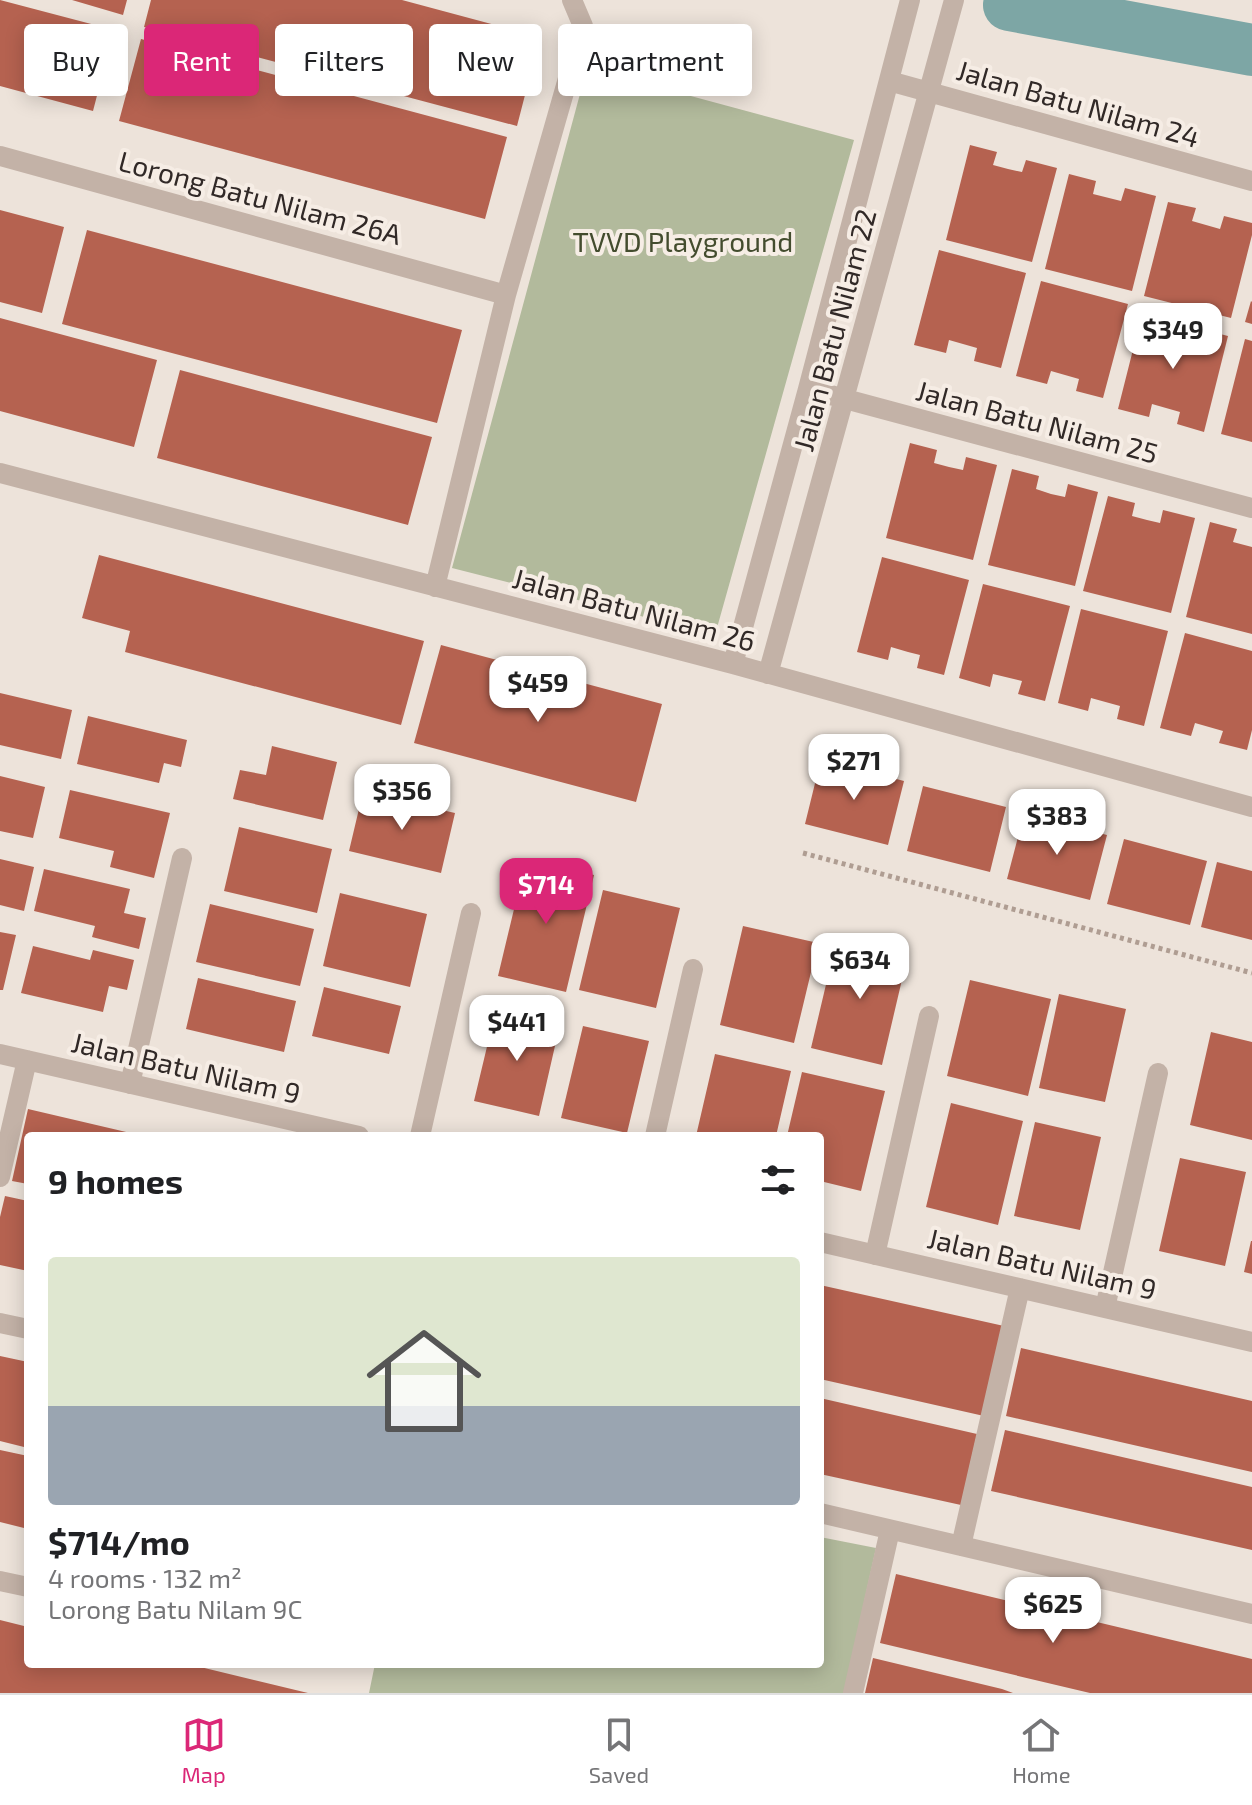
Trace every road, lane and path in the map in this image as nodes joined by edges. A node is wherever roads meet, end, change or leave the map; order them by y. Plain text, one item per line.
1 (572, 0) edge
2 (910, 0) edge
3 (954, 0) edge
4 (889, 81) junction
5 (930, 91) junction
6 (0, 156) edge
7 (1252, 181) edge
8 (506, 295) junction
9 (808, 389) junction
10 (846, 399) junction
11 (0, 473) edge
12 (1252, 508) edge
13 (435, 587) junction
14 (733, 664) junction
15 (768, 674) junction
16 (1252, 807) edge
17 (803, 853) dead end
18 (182, 858) dead end
19 (471, 913) dead end
20 (693, 969) dead end
21 (1252, 973) edge
22 (929, 1016) dead end
23 (0, 1054) edge
24 (27, 1060) junction
25 (1158, 1073) dead end
26 (130, 1084) junction
27 (340, 1132) edge
28 (421, 1132) edge
29 (656, 1132) edge
30 (0, 1177) edge
31 (824, 1243) edge
32 (875, 1255) junction
33 (1020, 1288) junction
34 (1105, 1308) junction
35 (0, 1323) edge
36 (24, 1328) edge
37 (1252, 1342) edge
38 (824, 1514) edge
39 (890, 1530) junction
40 (961, 1546) junction
41 (0, 1581) edge
42 (24, 1586) edge
43 (1252, 1614) edge
44 (853, 1693) edge

1 - 8 street
2 - 4 street, Jalan Batu Nilam 22
3 - 5 street, Jalan Batu Nilam 22
4 - 5 street, Jalan Batu Nilam 24
4 - 9 street, Jalan Batu Nilam 22
5 - 7 street, Jalan Batu Nilam 24
5 - 10 street, Jalan Batu Nilam 22
6 - 8 street, Lorong Batu Nilam 26A
8 - 13 street
9 - 10 street, Jalan Batu Nilam 25
9 - 14 street, Jalan Batu Nilam 22
10 - 12 street, Jalan Batu Nilam 25
10 - 15 street, Jalan Batu Nilam 22
11 - 13 street, Jalan Batu Nilam 26
13 - 14 street, Jalan Batu Nilam 26
14 - 15 street, Jalan Batu Nilam 26
15 - 16 street, Jalan Batu Nilam 26
17 - 21 path
18 - 26 street
19 - 28 street
20 - 29 street
22 - 32 street
23 - 24 street, Jalan Batu Nilam 9
24 - 26 street, Jalan Batu Nilam 9
24 - 30 street
25 - 34 street
26 - 27 street, Jalan Batu Nilam 9
31 - 32 street, Jalan Batu Nilam 9
32 - 33 street, Jalan Batu Nilam 9
33 - 34 street, Jalan Batu Nilam 9
33 - 40 street
34 - 37 street, Jalan Batu Nilam 9
35 - 36 street
38 - 39 street
39 - 40 street
39 - 44 street
40 - 43 street
41 - 42 street

